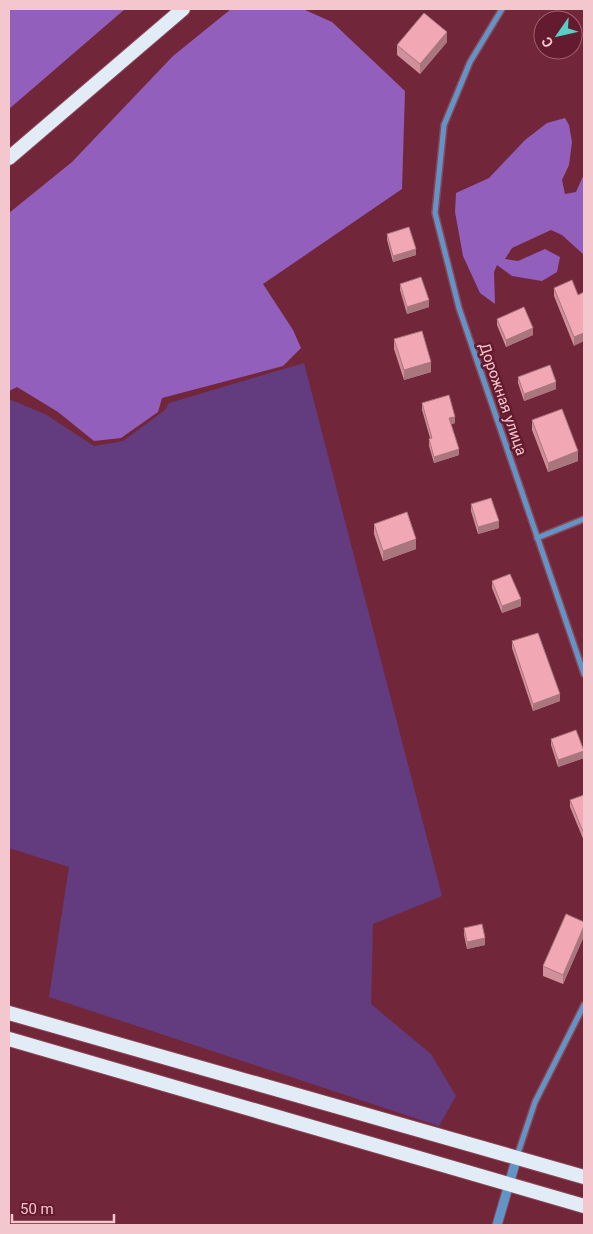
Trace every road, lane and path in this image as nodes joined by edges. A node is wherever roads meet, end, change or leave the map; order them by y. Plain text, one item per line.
1 (183, 9) edge
2 (502, 9) edge
3 (9, 158) edge
4 (584, 519) edge
5 (537, 538) junction
6 (584, 674) edge
7 (584, 1005) edge
8 (9, 1013) edge
9 (9, 1039) edge
10 (517, 1157) junction
11 (584, 1177) edge
12 (509, 1183) junction
13 (584, 1206) edge
14 (497, 1225) edge

1 - 3 highway
2 - 5 street, Дорожная улица
4 - 5 street
5 - 6 street, Дорожная улица
7 - 10 street
8 - 10 highway
9 - 12 highway
10 - 11 highway
10 - 12 street
12 - 13 highway
12 - 14 street

